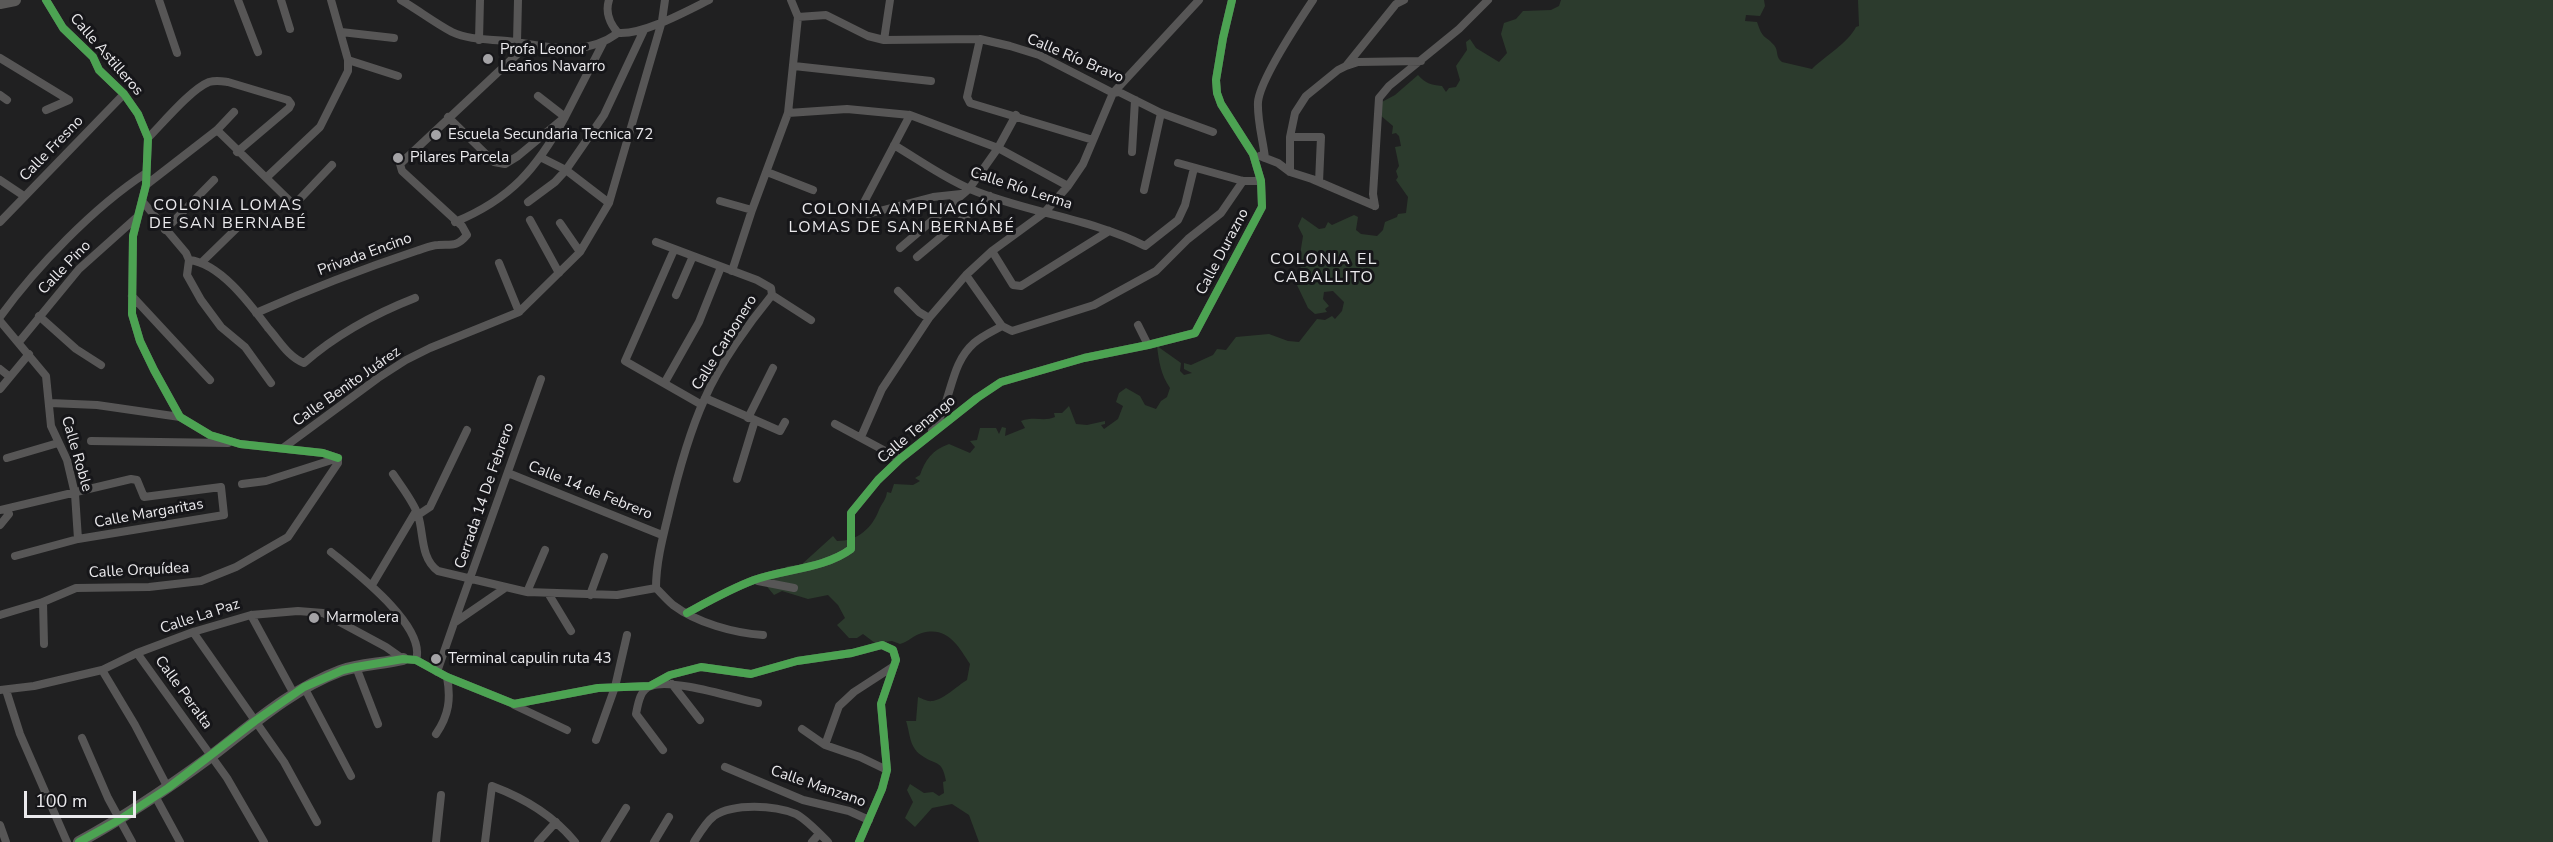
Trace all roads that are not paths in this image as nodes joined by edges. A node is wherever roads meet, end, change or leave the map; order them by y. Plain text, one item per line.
1 (15, 0) edge
2 (46, 0) edge
3 (159, 0) edge
4 (238, 0) edge
5 (281, 0) edge
6 (331, 0) edge
7 (401, 0) edge
8 (480, 0) edge
9 (518, 0) edge
10 (609, 0) edge
11 (665, 0) edge
12 (710, 0) edge
13 (791, 0) edge
14 (890, 0) edge
15 (1198, 0) edge
16 (1232, 0) edge
17 (1313, 0) edge
18 (1404, 0) edge
19 (1488, 0) edge
20 (0, 3) edge
21 (798, 17) junction
22 (662, 21) junction
23 (290, 29) dead end
24 (644, 30) junction
25 (341, 32) junction
26 (618, 33) junction
27 (585, 36) dead end
28 (394, 38) dead end
29 (980, 39) junction
30 (479, 40) junction
31 (885, 40) junction
32 (517, 42) junction
33 (603, 44) junction
34 (527, 45) junction
35 (583, 48) junction
36 (258, 52) dead end
37 (177, 53) dead end
38 (0, 58) edge
39 (348, 60) junction
40 (1423, 60) junction
41 (794, 66) junction
42 (1347, 66) junction
43 (398, 76) dead end
44 (931, 81) dead end
45 (1113, 93) junction
46 (124, 94) junction
47 (538, 96) dead end
48 (1135, 100) junction
49 (46, 110) dead end
50 (234, 112) dead end
51 (788, 113) junction
52 (1161, 113) junction
53 (910, 115) junction
54 (1016, 115) junction
55 (448, 117) junction
56 (565, 117) junction
57 (217, 130) junction
58 (1213, 132) dead end
59 (1290, 136) junction
60 (148, 138) junction
61 (1093, 140) junction
62 (894, 146) junction
63 (998, 148) junction
64 (237, 152) junction
65 (1132, 152) dead end
66 (1253, 154) junction
67 (542, 158) junction
68 (1265, 158) junction
69 (1178, 163) dead end
70 (332, 165) dead end
71 (1194, 168) junction
72 (566, 170) junction
73 (767, 172) junction
74 (1290, 172) junction
75 (146, 173) junction
76 (267, 177) junction
77 (0, 180) edge
78 (214, 180) dead end
79 (1244, 181) junction
80 (1261, 181) junction
81 (1319, 182) junction
82 (146, 185) junction
83 (1068, 186) junction
84 (813, 190) dead end
85 (1144, 190) dead end
86 (965, 191) junction
87 (990, 195) junction
88 (24, 196) junction
89 (528, 201) dead end
90 (720, 201) dead end
91 (143, 202) junction
92 (609, 203) junction
93 (752, 210) junction
94 (1044, 213) junction
95 (136, 218) junction
96 (530, 220) dead end
97 (0, 222) edge
98 (455, 222) junction
99 (560, 223) dead end
100 (240, 225) dead end
101 (165, 230) junction
102 (1109, 231) junction
103 (656, 242) dead end
104 (900, 248) dead end
105 (674, 250) junction
106 (992, 251) junction
107 (580, 252) junction
108 (693, 256) junction
109 (917, 257) dead end
110 (189, 261) junction
111 (202, 262) junction
112 (499, 263) dead end
113 (721, 267) junction
114 (732, 271) junction
115 (559, 273) junction
116 (966, 275) junction
117 (898, 291) dead end
118 (676, 295) dead end
119 (772, 295) junction
120 (132, 296) junction
121 (415, 298) dead end
122 (519, 312) junction
123 (256, 313) junction
124 (39, 316) junction
125 (929, 318) junction
126 (0, 319) edge
127 (811, 320) dead end
128 (1138, 325) dead end
129 (1002, 326) junction
130 (19, 342) junction
131 (1148, 345) junction
132 (1111, 351) joint
133 (29, 354) junction
134 (101, 365) dead end
135 (773, 368) dead end
136 (0, 369) edge
137 (10, 377) junction
138 (541, 379) dead end
139 (210, 380) dead end
140 (665, 382) junction
141 (271, 383) dead end
142 (0, 389) edge
143 (704, 401) junction
144 (50, 403) junction
145 (180, 417) junction
146 (752, 419) junction
147 (785, 422) dead end
148 (835, 424) dead end
149 (467, 430) dead end
150 (861, 437) junction
151 (91, 441) dead end
152 (57, 443) junction
153 (240, 444) junction
154 (919, 446) junction
155 (284, 448) junction
156 (7, 458) dead end
157 (338, 458) junction
158 (900, 459) junction
159 (508, 472) junction
160 (393, 474) dead end
161 (737, 479) dead end
162 (242, 484) dead end
163 (75, 494) junction
164 (3, 510) edge
165 (417, 513) junction
166 (0, 525) edge
167 (662, 535) junction
168 (78, 539) junction
169 (545, 550) dead end
170 (331, 552) dead end
171 (15, 556) dead end
172 (604, 557) dead end
173 (470, 579) junction
174 (755, 580) junction
175 (372, 585) junction
176 (505, 588) junction
177 (656, 588) junction
178 (794, 588) dead end
179 (527, 592) junction
180 (548, 593) junction
181 (590, 595) junction
182 (43, 602) junction
183 (687, 613) junction
184 (0, 615) edge
185 (251, 615) junction
186 (454, 623) junction
187 (571, 631) dead end
188 (193, 632) junction
189 (627, 635) dead end
190 (763, 635) dead end
191 (44, 644) dead end
192 (137, 653) junction
193 (410, 660) junction
194 (894, 666) junction
195 (356, 667) junction
196 (102, 670) junction
197 (437, 672) junction
198 (447, 677) junction
199 (672, 684) junction
200 (615, 687) junction
201 (646, 689) junction
202 (3, 690) edge
203 (299, 691) junction
204 (758, 703) dead end
205 (514, 704) junction
206 (700, 720) dead end
207 (255, 721) junction
208 (378, 724) dead end
209 (802, 729) dead end
210 (567, 730) dead end
211 (436, 734) dead end
212 (82, 738) dead end
213 (596, 740) dead end
214 (825, 745) junction
215 (663, 750) dead end
216 (212, 756) junction
217 (725, 767) dead end
218 (887, 770) junction
219 (351, 776) dead end
220 (168, 788) junction
221 (441, 795) dead end
222 (155, 796) junction
223 (626, 808) dead end
224 (669, 817) dead end
225 (119, 820) junction
226 (869, 820) junction
227 (317, 822) dead end
228 (556, 822) junction
229 (0, 825) edge
230 (819, 834) junction
231 (6, 842) edge
232 (67, 842) edge
233 (79, 842) edge
234 (132, 842) edge
235 (180, 842) edge
236 (264, 842) edge
237 (436, 842) edge
238 (484, 842) edge
239 (538, 842) edge
240 (575, 842) edge
241 (605, 842) edge
242 (654, 842) edge
243 (694, 842) edge
244 (812, 842) edge
245 (828, 842) edge
246 (859, 842) edge

1 - 20 street
2 - 46 street, Calle Astilleros
3 - 37 street
4 - 36 street
5 - 23 street
6 - 25 street
7 - 30 street
8 - 30 street
9 - 32 street
10 - 26 street
11 - 22 street, Calle Benito Juárez
12 - 22 street
13 - 21 street
14 - 31 street
15 - 45 street
16 - 66 street, Calle Durazno
17 - 68 street
18 - 42 street
19 - 40 street
21 - 31 street, Calle Río Bravo
21 - 41 street
22 - 24 street
22 - 92 street, Calle Benito Juárez
24 - 26 street
24 - 72 street
25 - 28 street
25 - 39 street
26 - 33 street
27 - 35 street
29 - 31 street, Calle Río Bravo
29 - 45 street, Calle Río Bravo
29 - 54 street
30 - 32 street
32 - 34 street
33 - 35 street
33 - 56 street
34 - 35 street
34 - 55 street
38 - 49 street
39 - 43 street
39 - 76 street
40 - 42 street
40 - 81 street
41 - 44 street
41 - 51 street
42 - 59 street
45 - 48 street, Calle Río Bravo
45 - 61 street
46 - 60 street, Calle Astilleros
46 - 88 street, Calle Fresno
47 - 56 street
48 - 52 street, Calle Río Bravo
48 - 65 street
50 - 57 street
51 - 53 street
51 - 73 street
52 - 58 street, Calle Río Bravo
52 - 85 street
53 - 62 street
53 - 63 street
54 - 61 street
54 - 63 street
55 - 56 street
55 - 98 street
56 - 67 street
57 - 64 street
57 - 82 street
59 - 74 street
59 - 81 street
60 - 64 street
60 - 75 street, Calle Astilleros
61 - 83 street
62 - 86 street, Calle Río Lerma
62 - 86 street
63 - 83 street
63 - 86 street
64 - 76 street
66 - 68 street
66 - 80 street, Calle Durazno
67 - 72 street
67 - 98 street
68 - 74 street
69 - 71 street
70 - 76 street
71 - 79 street
71 - 102 street, Calle Río Lerma
72 - 89 street
72 - 92 street
73 - 84 street
73 - 93 street
74 - 81 street
75 - 82 street, Calle Astilleros
75 - 126 street, Calle Roble
77 - 88 street
78 - 101 street
79 - 80 street
79 - 129 street
80 - 131 street, Calle Durazno
82 - 91 street, Calle Astilleros
83 - 94 street
86 - 87 street, Calle Río Lerma
86 - 104 street
87 - 94 street, Calle Río Lerma
87 - 109 street
88 - 97 street, Calle Fresno
90 - 93 street
91 - 95 street, Calle Astilleros
91 - 101 street
92 - 107 street, Calle Benito Juárez
93 - 114 street
94 - 102 street, Calle Río Lerma
94 - 106 street
95 - 120 street, Calle Astilleros
95 - 124 street, Calle Pino
96 - 115 street
98 - 123 street, Privada Encino
99 - 107 street
100 - 111 street
101 - 110 street
102 - 106 street
103 - 105 street, Calle Carbonero
105 - 108 street, Calle Carbonero
105 - 140 street
106 - 116 street
107 - 115 street, Calle Benito Juárez
108 - 113 street, Calle Carbonero
108 - 118 street
110 - 111 street
110 - 141 street
111 - 123 street
112 - 122 street
113 - 114 street, Calle Carbonero
113 - 140 street
114 - 119 street, Calle Carbonero
115 - 122 street, Calle Benito Juárez
116 - 125 street
116 - 129 street
117 - 125 street
119 - 127 street
119 - 143 street, Calle Carbonero
120 - 139 street
120 - 145 street, Calle Astilleros
121 - 123 street
122 - 155 street, Calle Benito Juárez
124 - 130 street, Calle Pino
124 - 134 street
125 - 150 street
126 - 130 street, Calle Roble
128 - 131 street
129 - 154 street
130 - 133 street, Calle Roble
131 - 132 street, Calle Durazno
132 - 154 street, Calle Tenango
133 - 137 street
133 - 144 street, Calle Roble
135 - 146 street
136 - 137 street
137 - 142 street
138 - 159 street, Cerrada 14 De Febrero
140 - 143 street
143 - 146 street
143 - 167 street, Calle Carbonero
144 - 145 street
144 - 152 street, Calle Roble
145 - 153 street, Calle Astilleros
146 - 147 street
146 - 161 street
148 - 150 street
149 - 165 street
150 - 158 street
151 - 153 street
152 - 156 street
152 - 163 street, Calle Roble
153 - 155 street, Calle Astilleros
154 - 158 street, Calle Tenango
155 - 157 street, Calle Astilleros
157 - 162 street
157 - 182 street, Calle Orquídea
158 - 174 street, Calle Tenango
159 - 167 street, Calle 14 de Febrero
159 - 173 street, Cerrada 14 De Febrero
160 - 165 street
163 - 164 street
163 - 168 street, Calle Roble
163 - 168 street, Calle Margaritas
164 - 166 street
165 - 173 street
165 - 175 street
167 - 177 street, Calle Carbonero
168 - 171 street, Calle Margaritas
169 - 179 street
170 - 175 street
172 - 181 street
173 - 176 street
173 - 186 street, Cerrada 14 De Febrero
174 - 178 street
174 - 183 street, Calle Tenango
175 - 193 street
176 - 179 street
176 - 186 street
177 - 181 street
177 - 183 street
179 - 180 street
180 - 181 street
180 - 187 street
182 - 184 street, Calle Orquídea
182 - 191 street
183 - 190 street
185 - 188 street, Calle La Paz
185 - 193 street, Calle La Paz
185 - 203 street
186 - 197 street, Cerrada 14 De Febrero
188 - 192 street, Calle La Paz
188 - 207 street
189 - 200 street
192 - 196 street, Calle La Paz
192 - 216 street, Calle Peralta
193 - 195 street
193 - 197 street, Calle La Paz
194 - 201 street
194 - 214 street
194 - 218 street
195 - 203 street
195 - 208 street
196 - 202 street, Calle La Paz
196 - 220 street
197 - 198 street, Calle La Paz
198 - 205 street, Calle La Paz
198 - 211 street
199 - 201 street
199 - 204 street
199 - 206 street
200 - 201 street
200 - 205 street
200 - 213 street
201 - 215 street
202 - 232 street
203 - 207 street
203 - 219 street
205 - 210 street, Calle La Paz
207 - 216 street
207 - 227 street
209 - 214 street
212 - 225 street
214 - 218 street
216 - 220 street
216 - 236 street, Calle Peralta
217 - 226 street, Calle Manzano
218 - 226 street
220 - 222 street
221 - 237 street
222 - 225 street
222 - 235 street
223 - 241 street
224 - 242 street
225 - 233 street
225 - 234 street
226 - 246 street
228 - 238 street
228 - 239 street
228 - 240 street
229 - 231 street
230 - 243 street
230 - 244 street
230 - 245 street

